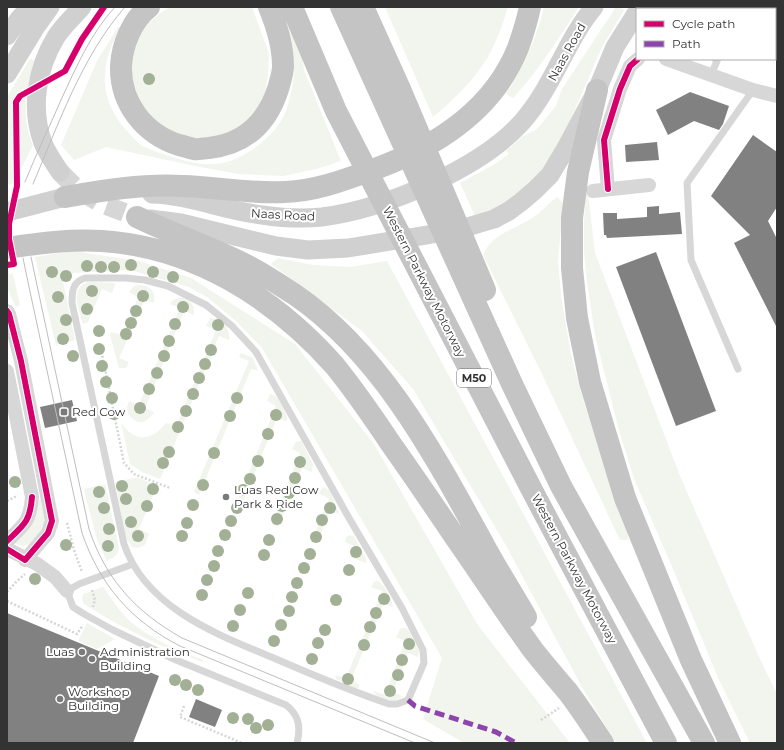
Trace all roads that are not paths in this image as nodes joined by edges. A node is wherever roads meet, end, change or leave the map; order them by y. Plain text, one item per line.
1 (30, 7) edge
2 (50, 7) edge
3 (82, 7) edge
4 (149, 7) edge
5 (269, 7) edge
6 (292, 7) edge
7 (340, 7) edge
8 (363, 7) edge
9 (530, 7) edge
10 (594, 7) edge
11 (636, 14) edge
12 (7, 36) edge
13 (637, 60) edge
14 (669, 60) edge
15 (716, 60) edge
16 (7, 74) edge
17 (711, 75) junction
18 (596, 90) junction
19 (753, 90) junction
20 (777, 96) edge
21 (60, 172) tunnel mouth
22 (649, 185) dead end
23 (608, 189) junction
24 (593, 191) dead end
25 (65, 197) junction
26 (7, 212) edge
27 (137, 217) joint
28 (7, 248) edge
29 (7, 310) edge
30 (738, 369) dead end
31 (7, 371) edge
32 (512, 384) junction
33 (7, 541) edge
34 (7, 549) edge
35 (25, 560) junction
36 (133, 564) junction
37 (67, 591) junction
38 (566, 700) junction
39 (297, 743) edge
40 (603, 743) edge
41 (666, 743) edge
42 (704, 743) edge
43 (730, 743) edge

1 - 12 main road
2 - 16 main road
3 - 21 main road
4 - 5 highway
6 - 41 highway, Western Parkway Motorway / M50
7 - 32 highway, M50
8 - 32 highway
9 - 25 highway
10 - 25 main road, Naas Road
11 - 18 main road
13 - 23 street
14 - 17 street
15 - 17 lane
17 - 19 street
18 - 27 main road
18 - 43 highway
19 - 20 street
19 - 30 lane
22 - 23 street
23 - 24 street
25 - 26 main road, Naas Road
27 - 38 highway
28 - 38 highway
29 - 35 street
31 - 33 street
32 - 42 highway, M50
34 - 35 street
35 - 37 street
36 - 36 lane
36 - 37 lane
37 - 39 lane
38 - 40 highway

